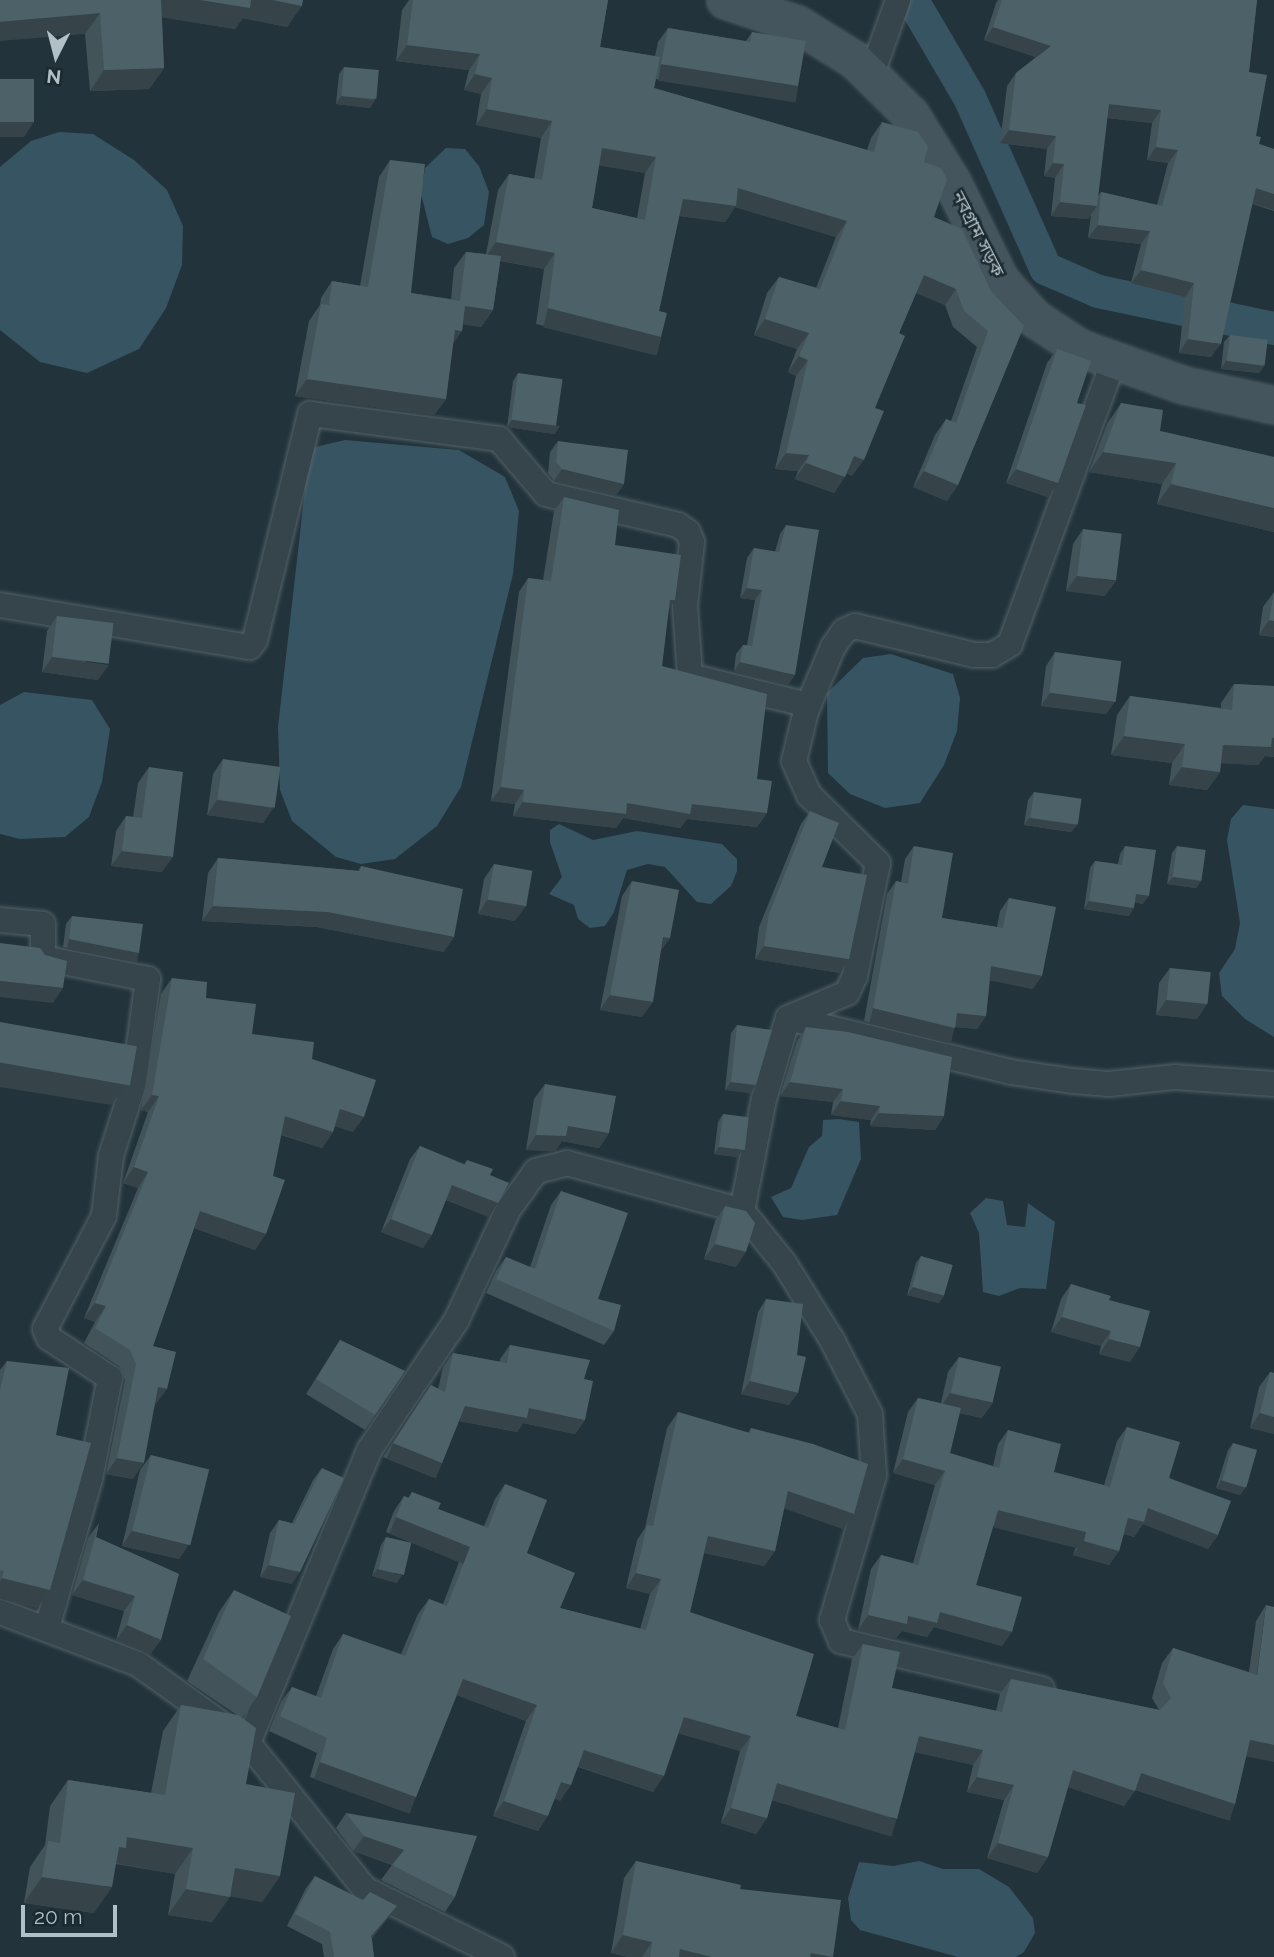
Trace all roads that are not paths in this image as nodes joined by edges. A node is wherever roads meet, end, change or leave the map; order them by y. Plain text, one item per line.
1 (725, 0) edge
2 (898, 0) edge
3 (871, 76) junction
4 (1114, 360) junction
5 (1274, 404) edge
6 (0, 605) edge
7 (808, 705) junction
8 (0, 920) edge
9 (788, 1018) junction
10 (1274, 1084) edge
11 (742, 1212) junction
12 (0, 1612) edge
13 (47, 1628) junction
14 (1068, 1693) edge
15 (248, 1743) junction
16 (502, 1957) edge

1 - 3 main road, নবগ্রাম সড়ক
2 - 3 street
3 - 4 main road, নবগ্রাম সড়ক
4 - 5 main road, নবগ্রাম সড়ক
4 - 7 street
6 - 7 street
7 - 9 street
8 - 13 street
9 - 10 street
9 - 11 street
11 - 14 street
11 - 15 street
12 - 13 street
13 - 15 street
15 - 16 street

